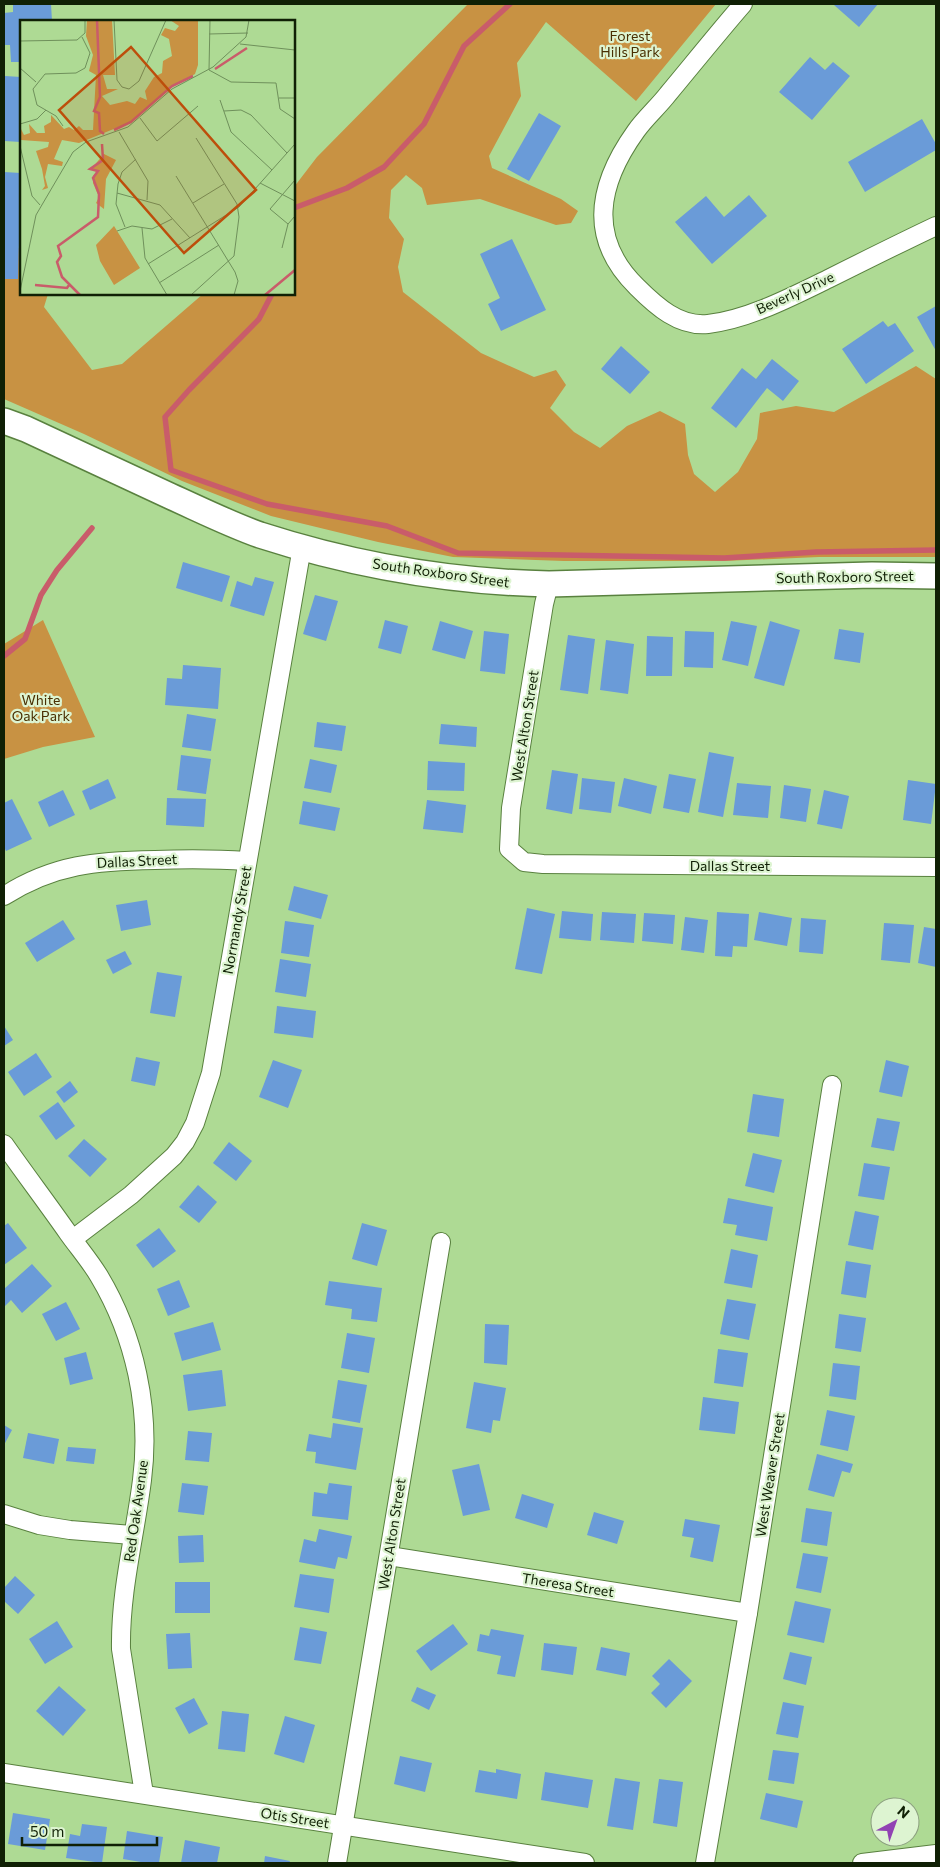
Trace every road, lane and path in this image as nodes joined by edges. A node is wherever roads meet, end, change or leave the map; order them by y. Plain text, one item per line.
1 (743, 4) edge
2 (936, 226) edge
3 (4, 421) edge
4 (302, 547) junction
5 (936, 576) edge
6 (549, 584) junction
7 (247, 861) junction
8 (524, 862) joint
9 (936, 867) edge
10 (4, 896) edge
11 (832, 1085) dead end
12 (4, 1144) edge
13 (72, 1239) junction
14 (441, 1242) dead end
15 (4, 1514) edge
16 (132, 1536) junction
17 (388, 1556) junction
18 (748, 1613) junction
19 (4, 1773) edge
20 (144, 1794) junction
21 (344, 1825) junction
22 (936, 1854) edge
23 (337, 1863) edge
24 (585, 1863) edge
25 (706, 1863) edge
26 (862, 1863) edge

1 - 2 street, Beverly Drive
3 - 4 street, South Roxboro Street
4 - 6 street, South Roxboro Street
4 - 7 street, Normandy Street
5 - 6 street, South Roxboro Street
6 - 8 street, West Alton Street
7 - 10 street, Dallas Street
7 - 13 street, Normandy Street
8 - 9 street, Dallas Street
11 - 18 street, West Weaver Street
12 - 13 street, Red Oak Avenue
13 - 16 street, Red Oak Avenue
14 - 17 street, West Alton Street
15 - 16 street
16 - 20 street, Red Oak Avenue
17 - 18 street, Theresa Street
17 - 21 street, West Alton Street
18 - 25 street, West Weaver Street
19 - 20 street, Otis Street
20 - 21 street, Otis Street
21 - 23 street, West Alton Street
21 - 24 street, Otis Street
22 - 26 street

